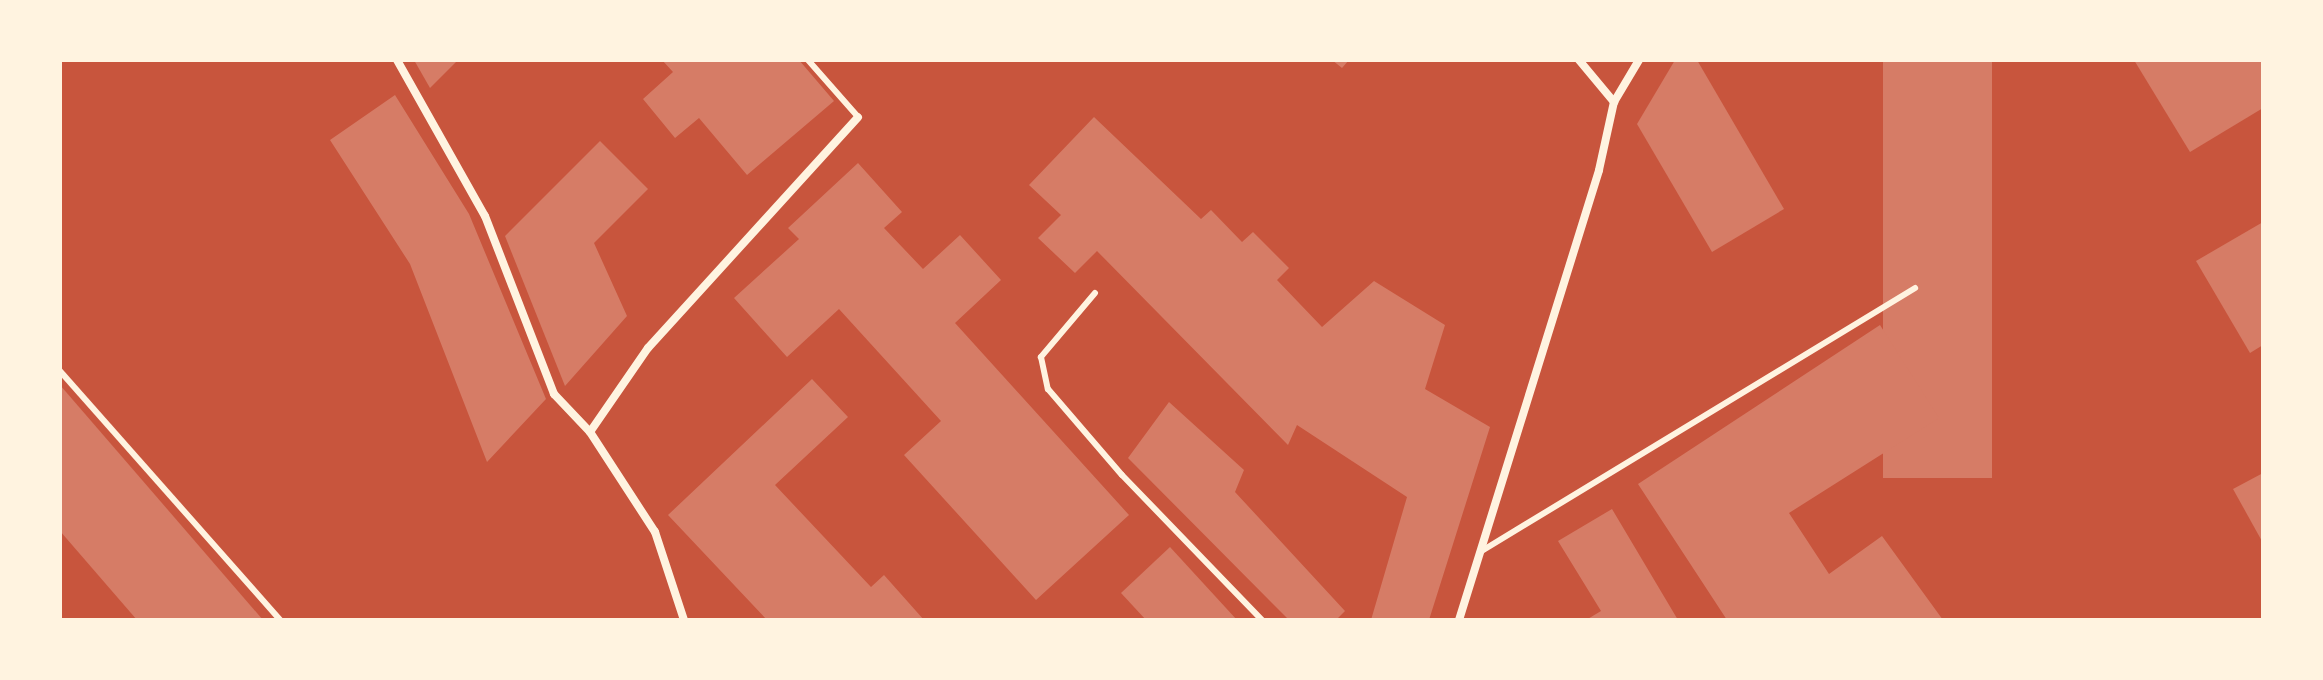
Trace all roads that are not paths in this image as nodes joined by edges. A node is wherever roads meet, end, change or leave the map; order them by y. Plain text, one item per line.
1 (397, 60) edge
2 (808, 60) edge
3 (1579, 60) edge
4 (1639, 60) edge
5 (1614, 102) junction
6 (858, 117) joint
7 (1915, 288) dead end
8 (1095, 293) dead end
9 (60, 371) edge
10 (590, 432) junction
11 (1480, 552) junction
12 (280, 620) edge
13 (684, 620) edge
14 (1262, 620) edge
15 (1459, 620) edge

1 - 10 street
2 - 6 lane
3 - 5 street
4 - 5 street
5 - 11 street
6 - 10 street
7 - 11 lane
8 - 14 lane
9 - 12 lane
10 - 13 street
11 - 15 street

